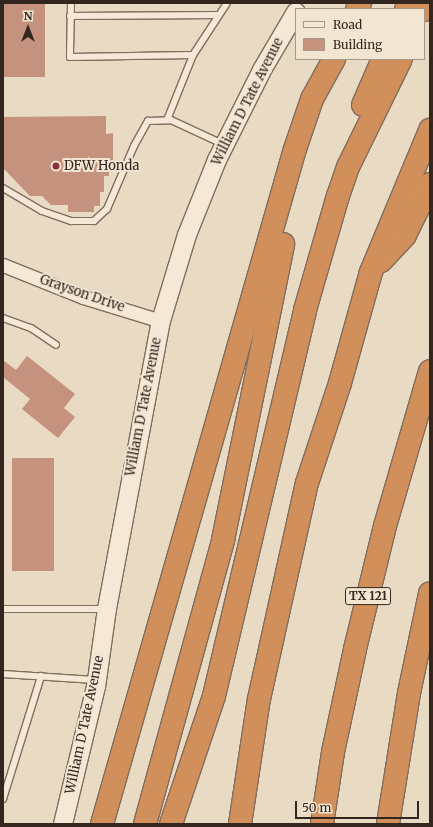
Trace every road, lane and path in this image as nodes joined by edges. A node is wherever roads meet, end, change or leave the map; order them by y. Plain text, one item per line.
1 (70, 3) edge
2 (227, 3) edge
3 (295, 14) edge
4 (219, 15) junction
5 (70, 16) junction
6 (193, 55) junction
7 (384, 60) edge
8 (401, 60) edge
9 (331, 66) edge
10 (167, 120) junction
11 (430, 130) edge
12 (225, 144) junction
13 (348, 167) junction
14 (430, 184) edge
15 (3, 188) edge
16 (3, 265) edge
17 (371, 272) junction
18 (3, 318) edge
19 (161, 321) junction
20 (56, 345) dead end
21 (430, 371) edge
22 (430, 593) edge
23 (3, 609) edge
24 (107, 609) junction
25 (3, 674) edge
26 (41, 676) junction
27 (97, 681) junction
28 (3, 799) edge
29 (63, 824) edge
30 (102, 824) edge
31 (145, 824) edge
32 (171, 824) edge
33 (240, 824) edge
34 (322, 824) edge
35 (388, 824) edge

1 - 5 lane
2 - 4 lane
3 - 12 main road, William D Tate Avenue
4 - 5 lane
4 - 6 lane
5 - 6 lane
6 - 10 lane
7 - 13 highway
8 - 13 highway
9 - 30 highway
9 - 31 highway
10 - 12 lane
10 - 15 lane
11 - 17 highway
12 - 19 main road, William D Tate Avenue
13 - 32 highway
14 - 17 highway
16 - 19 street, Grayson Drive
17 - 33 highway
18 - 20 lane
19 - 24 main road, William D Tate Avenue
21 - 34 highway, TX 121
22 - 35 highway
23 - 24 lane
24 - 27 main road, William D Tate Avenue
25 - 26 lane
26 - 27 lane
26 - 28 lane
27 - 29 main road, William D Tate Avenue

